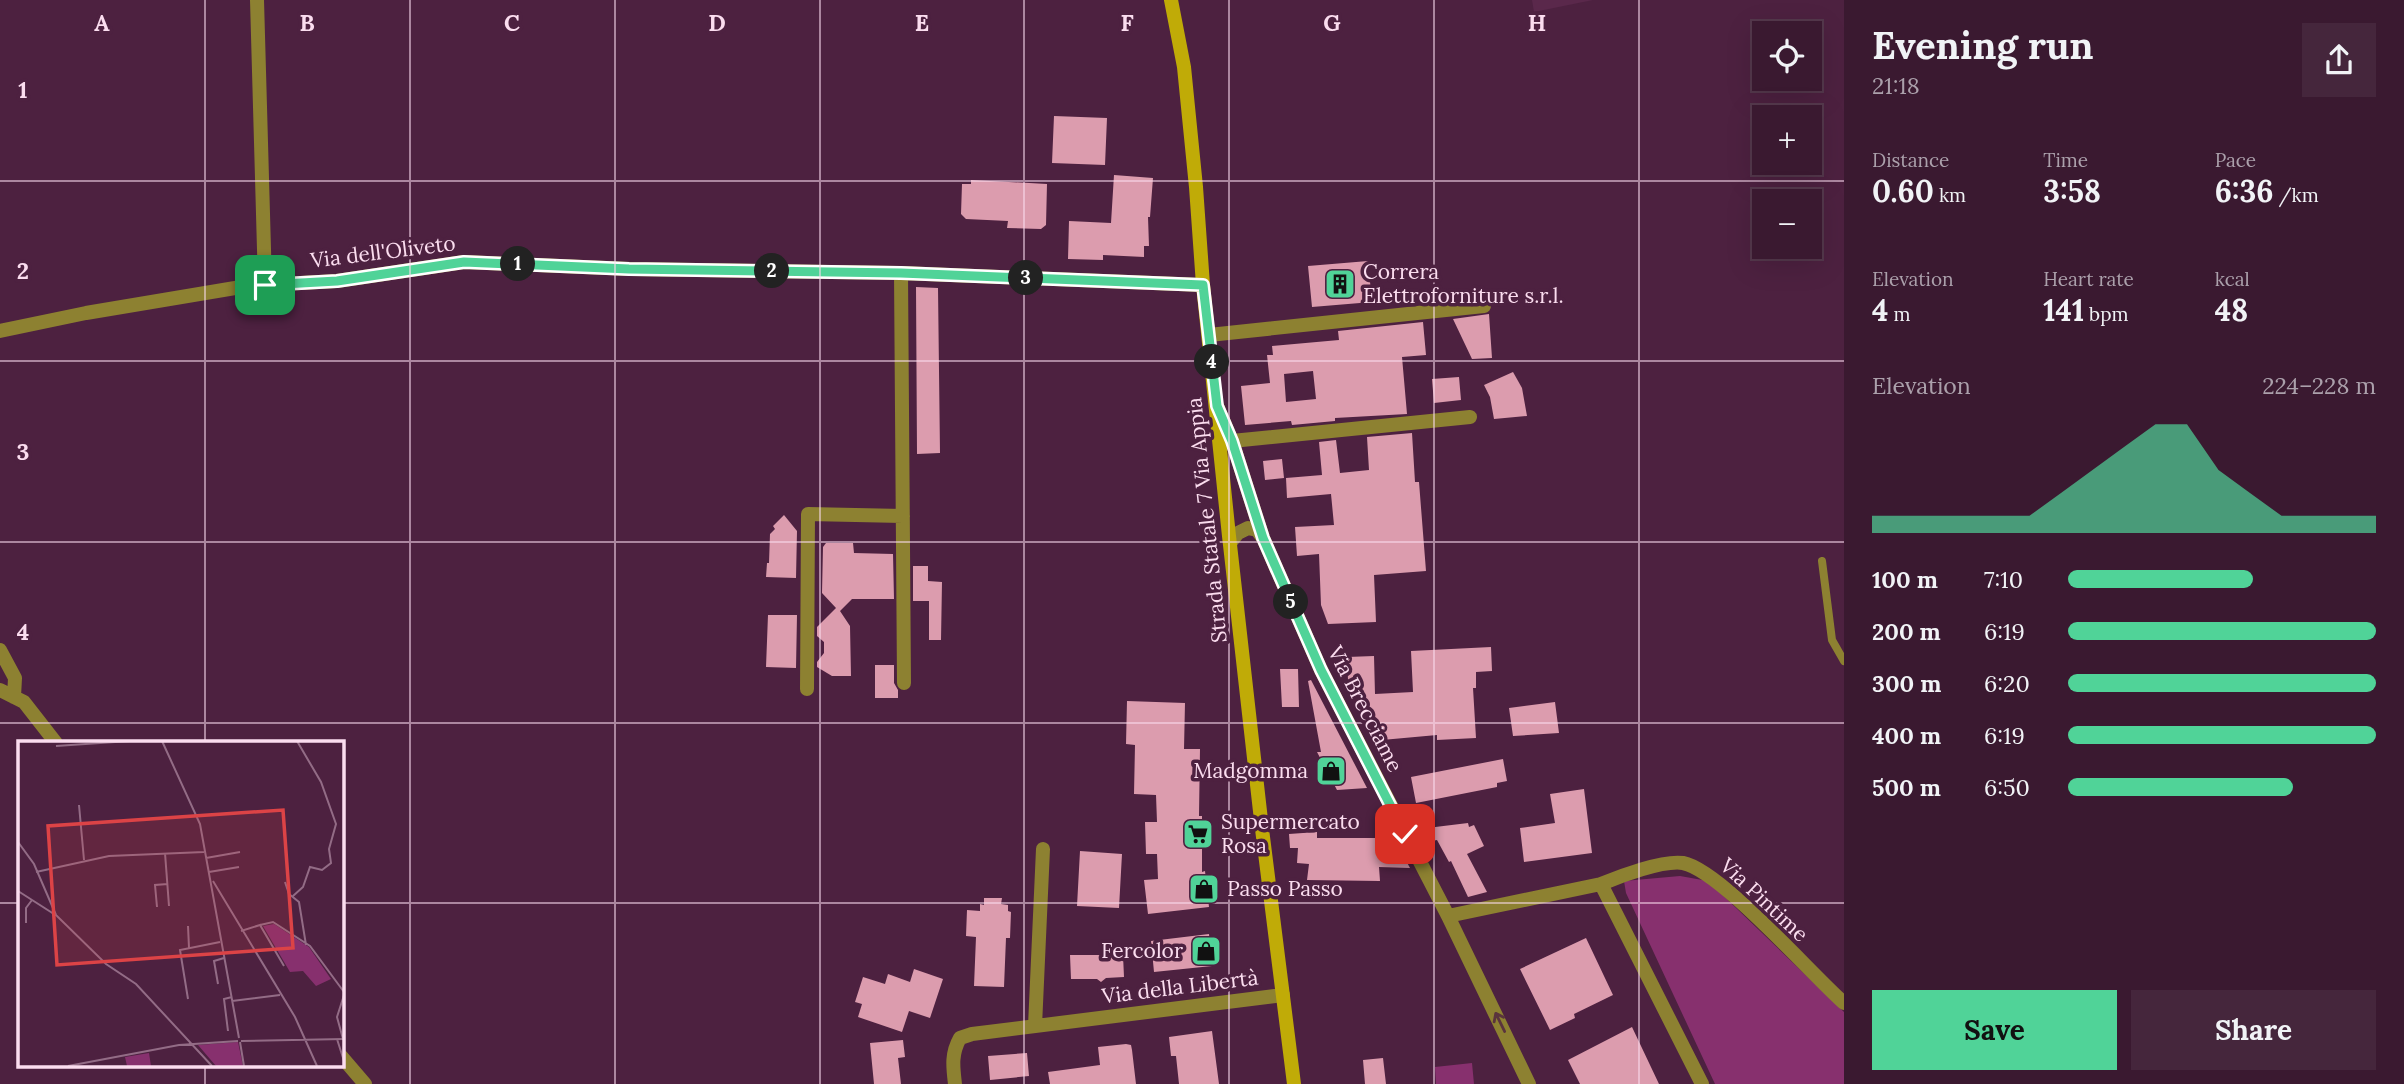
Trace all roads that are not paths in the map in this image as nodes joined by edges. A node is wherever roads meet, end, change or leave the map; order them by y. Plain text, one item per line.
1 (257, 0) edge
2 (1171, 0) edge
3 (901, 273) junction
4 (265, 285) junction
5 (1203, 285) junction
6 (1484, 306) dead end
7 (0, 331) edge
8 (1209, 335) junction
9 (1217, 406) junction
10 (1470, 417) dead end
11 (1232, 441) junction
12 (903, 516) junction
13 (1263, 538) junction
14 (1230, 543) junction
15 (1822, 561) dead end
16 (0, 650) edge
17 (1844, 661) edge
18 (904, 682) dead end
19 (807, 689) dead end
20 (0, 690) edge
21 (14, 697) junction
22 (55, 741) edge
23 (1043, 849) dead end
24 (1601, 884) junction
25 (1448, 916) junction
26 (1283, 995) junction
27 (1844, 1003) edge
28 (1034, 1026) junction
29 (343, 1058) edge
30 (365, 1084) edge
31 (955, 1084) edge
32 (1294, 1084) edge
33 (1529, 1084) edge
34 (1702, 1084) edge

1 - 4 street
2 - 5 main road, Strada Statale 7 Via Appia
3 - 4 street, Via dell'Oliveto
3 - 5 street, Via dell'Oliveto
3 - 12 street
4 - 7 street, Via dell'Oliveto
5 - 8 main road, Strada Statale 7 Via Appia
6 - 8 street
8 - 9 main road, Strada Statale 7 Via Appia
9 - 11 street, Via Brecciame
9 - 14 main road, Strada Statale 7 Via Appia
10 - 11 street
11 - 13 street, Via Brecciame
12 - 18 street
12 - 19 street
13 - 14 street
13 - 25 street, Via Brecciame
14 - 26 main road, Strada Statale 7 Via Appia
15 - 17 lane
16 - 21 street
20 - 21 street
21 - 22 street
23 - 28 street
24 - 25 street, Via Pintime
24 - 27 street, Via Pintime
24 - 34 street
33 -> 25 street, Via Brecciame
26 - 28 street, Via della Libertà
26 - 32 main road, Via della Libertà
28 - 31 street, Via della Libertà
29 - 30 street

